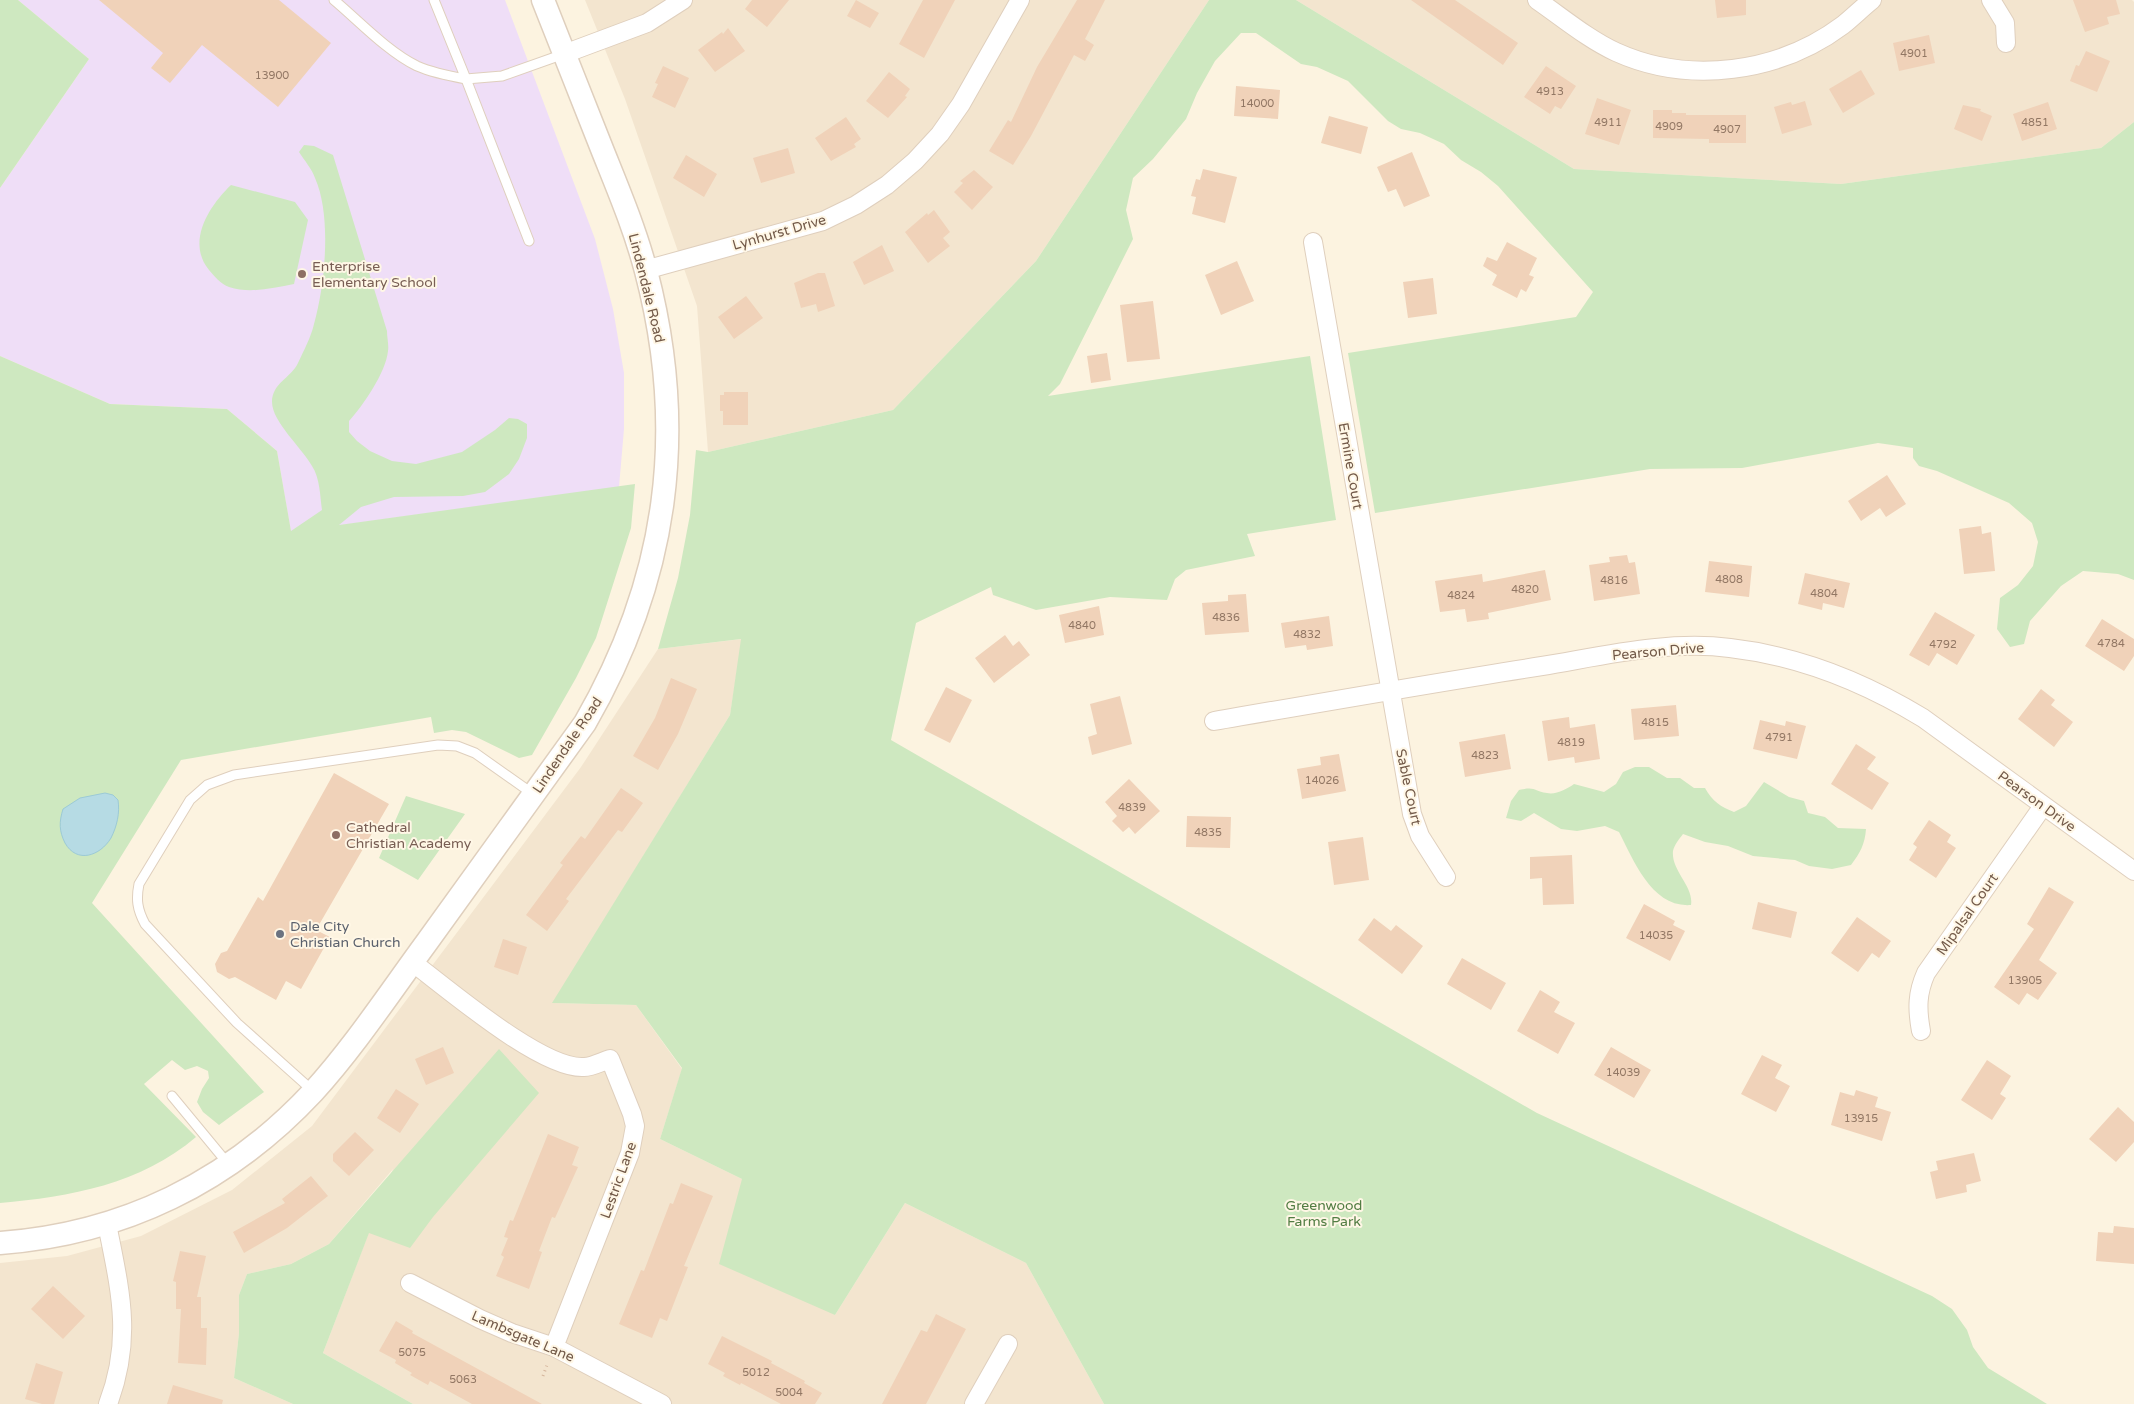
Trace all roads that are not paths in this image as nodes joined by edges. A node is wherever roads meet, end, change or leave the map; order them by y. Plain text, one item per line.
1 (334, 0) edge
2 (434, 0) edge
3 (543, 0) edge
4 (683, 0) edge
5 (1020, 0) edge
6 (1537, 0) edge
7 (1872, 0) edge
8 (1991, 0) edge
9 (2006, 43) dead end
10 (564, 54) junction
11 (466, 79) junction
12 (529, 241) dead end
13 (1313, 242) dead end
14 (645, 270) junction
15 (1390, 690) junction
16 (1214, 721) dead end
17 (533, 795) junction
18 (2043, 806) junction
19 (2134, 871) edge
20 (1446, 876) dead end
21 (412, 962) junction
22 (1921, 1031) dead end
23 (313, 1091) junction
24 (172, 1096) dead end
25 (229, 1165) junction
26 (107, 1224) junction
27 (0, 1243) edge
28 (410, 1282) dead end
29 (1008, 1344) dead end
30 (554, 1347) junction
31 (108, 1404) edge
32 (662, 1404) edge
33 (974, 1404) edge

1 - 11 lane
2 - 11 lane
3 - 10 street, Lindendale Road
4 - 10 street
5 - 14 street, Lynhurst Drive
6 - 7 street
8 - 9 street
10 - 11 lane
10 - 14 street, Lindendale Road
11 - 12 lane
13 - 15 street, Ermine Court
14 - 17 street, Lindendale Road
15 - 16 street, Pearson Drive
15 - 18 street, Pearson Drive
15 - 20 street, Sable Court
17 - 21 street, Lindendale Road
17 - 23 lane
18 - 19 street, Pearson Drive
18 - 22 street, Mipalsal Court
21 - 23 street, Lindendale Road
21 - 30 street, Lestric Lane
23 - 25 street, Lindendale Road
24 - 25 lane
25 - 26 street, Lindendale Road
26 - 27 street, Lindendale Road
26 - 31 street
28 - 30 street, Lambsgate Lane
29 - 33 street
30 - 32 street, Lambsgate Lane

